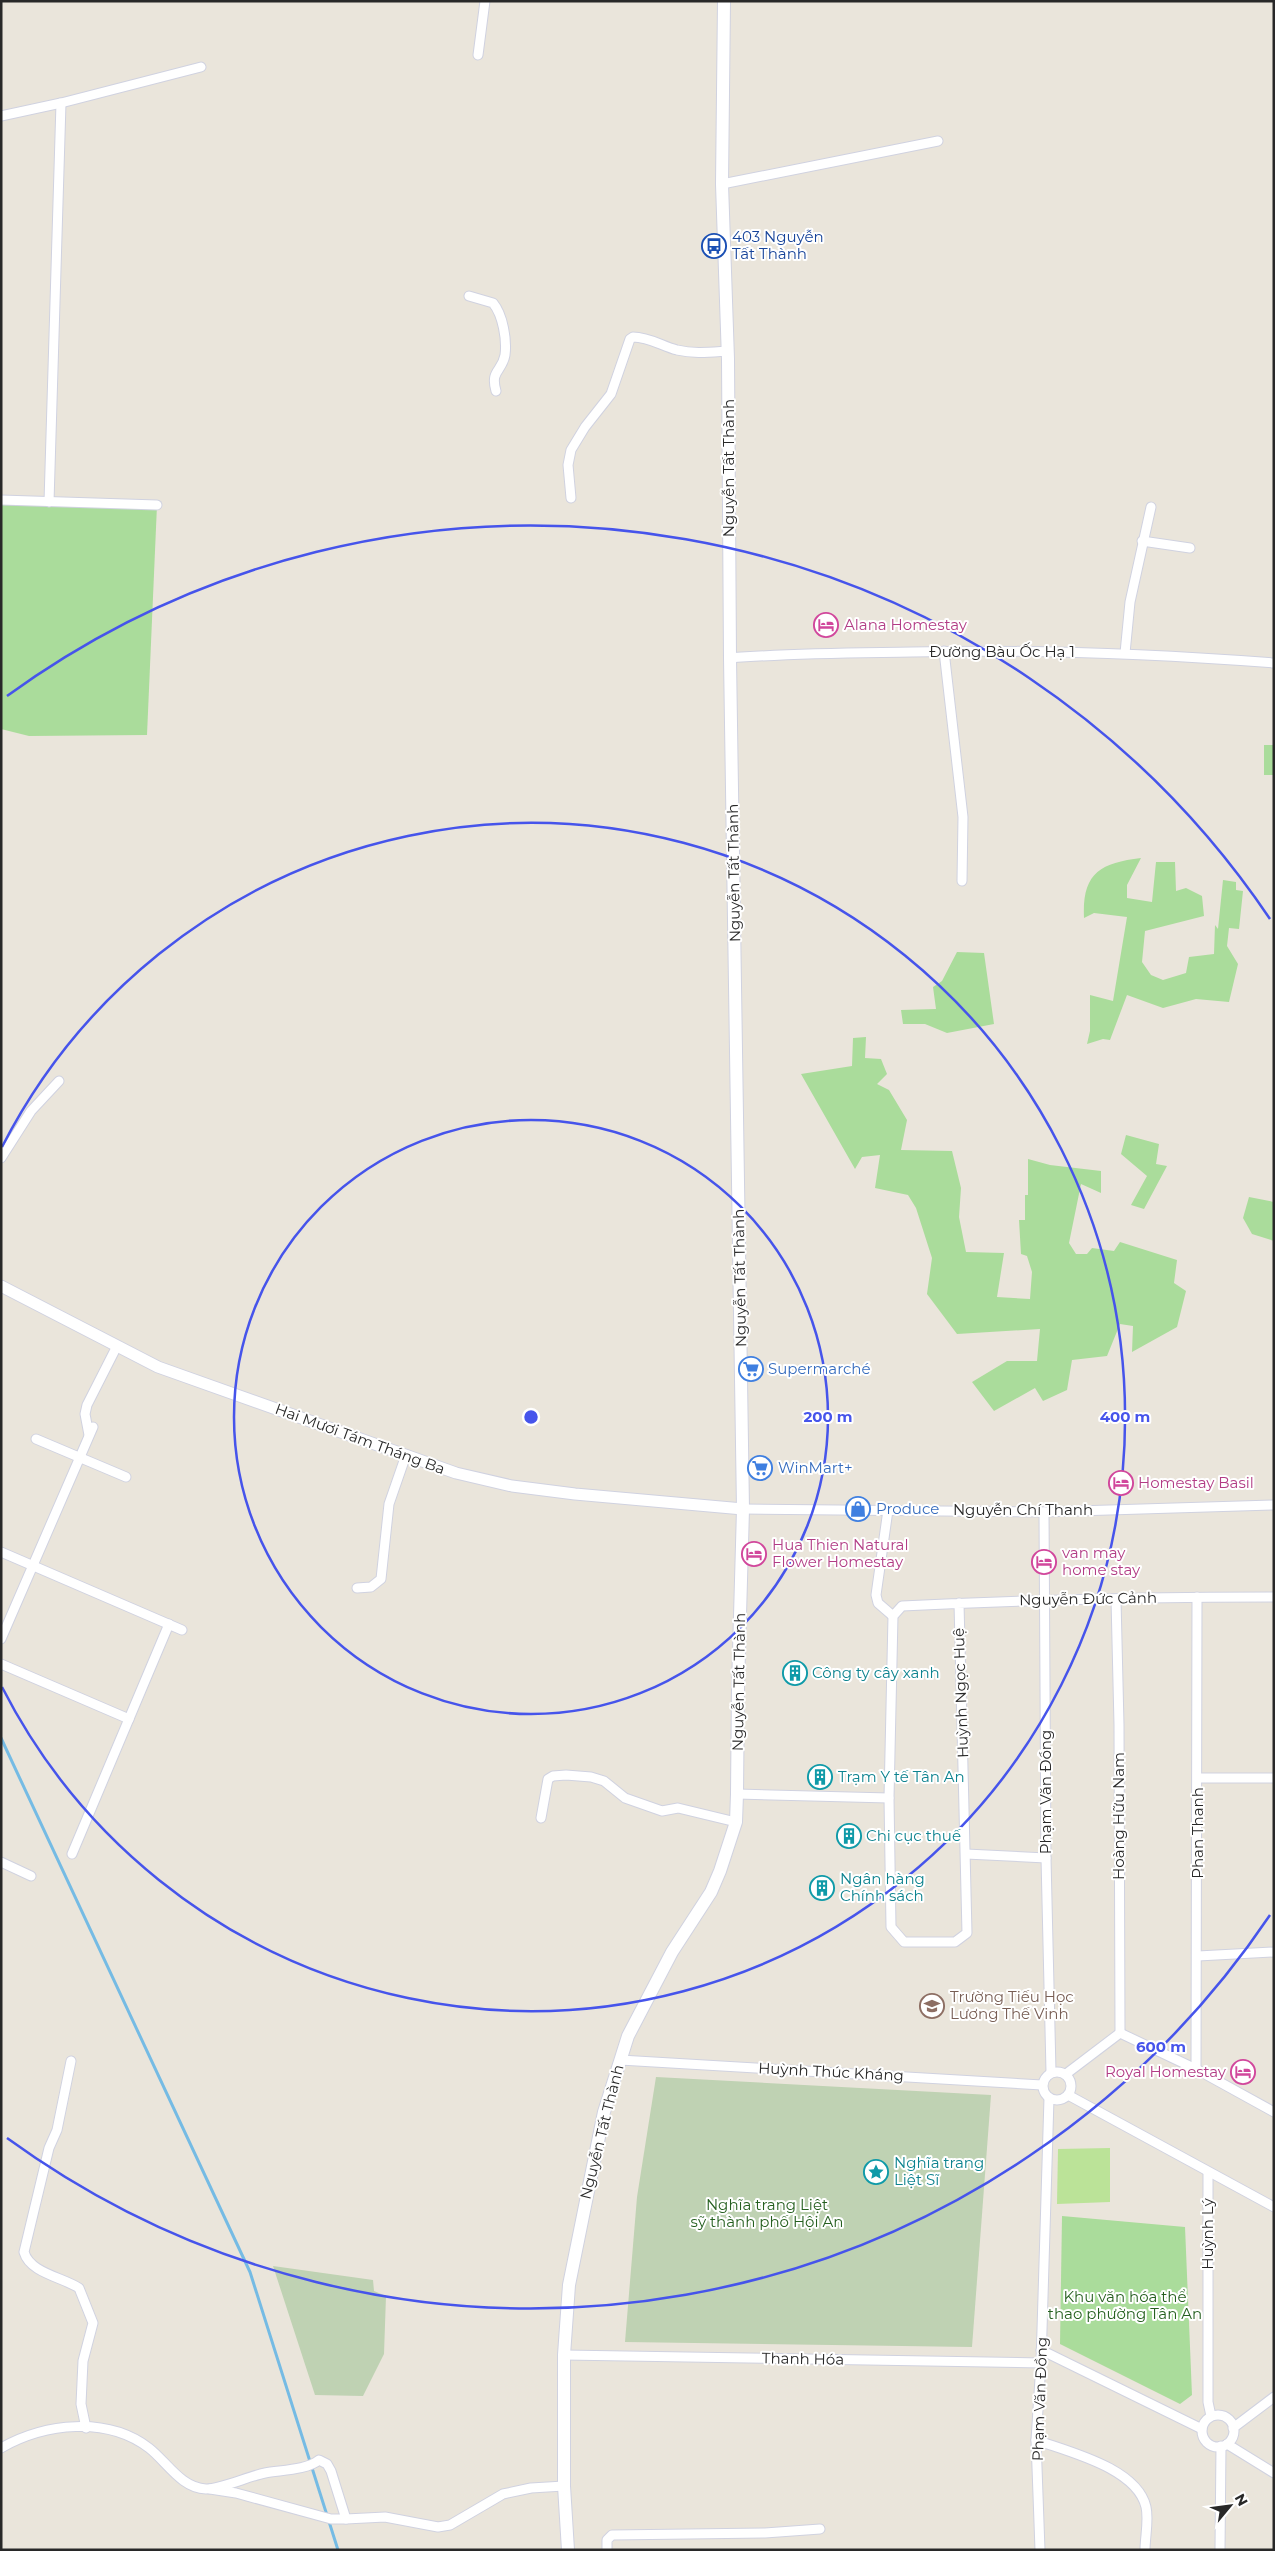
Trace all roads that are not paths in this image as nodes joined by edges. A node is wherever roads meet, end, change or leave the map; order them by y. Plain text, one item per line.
1 (485, 1) edge
2 (724, 1) edge
3 (478, 55) dead end
4 (201, 67) dead end
5 (61, 103) junction
6 (1, 116) edge
7 (938, 141) dead end
8 (722, 184) junction
9 (469, 296) dead end
10 (728, 351) junction
11 (496, 391) dead end
12 (572, 498) dead end
13 (1, 500) edge
14 (49, 502) junction
15 (157, 505) dead end
16 (1151, 507) dead end
17 (1142, 542) junction
18 (1190, 548) dead end
19 (944, 651) junction
20 (1125, 653) junction
21 (730, 658) junction
22 (1274, 663) edge
23 (962, 881) dead end
24 (59, 1081) dead end
25 (1, 1158) edge
26 (1, 1286) edge
27 (117, 1346) junction
28 (36, 1439) dead end
29 (406, 1455) junction
30 (79, 1457) junction
31 (126, 1478) dead end
32 (1274, 1505) edge
33 (743, 1509) junction
34 (888, 1510) junction
35 (1044, 1512) junction
36 (1, 1552) edge
37 (33, 1566) junction
38 (357, 1588) dead end
39 (1197, 1597) junction
40 (1274, 1597) edge
41 (1045, 1599) junction
42 (1116, 1599) junction
43 (959, 1603) junction
44 (893, 1616) junction
45 (169, 1624) junction
46 (182, 1630) dead end
47 (1, 1639) edge
48 (1, 1664) edge
49 (129, 1719) junction
50 (1198, 1778) junction
51 (1274, 1778) edge
52 (737, 1794) junction
53 (889, 1798) junction
54 (541, 1818) dead end
55 (736, 1822) junction
56 (72, 1854) dead end
57 (966, 1854) junction
58 (1046, 1858) junction
59 (1, 1862) edge
60 (31, 1876) dead end
61 (1274, 1952) edge
62 (1198, 1956) junction
63 (1120, 2034) junction
64 (620, 2060) junction
65 (71, 2061) dead end
66 (1196, 2068) junction
67 (1051, 2072) junction
68 (1066, 2074) junction
69 (1042, 2085) junction
70 (1068, 2095) junction
71 (1050, 2098) junction
72 (1274, 2112) edge
73 (1208, 2173) junction
74 (1274, 2207) edge
75 (1041, 2350) junction
76 (564, 2355) junction
77 (1041, 2363) junction
78 (1274, 2397) edge
79 (1211, 2416) junction
80 (86, 2428) junction
81 (1234, 2428) junction
82 (1202, 2429) junction
83 (1036, 2440) junction
84 (1224, 2445) junction
85 (1, 2448) edge
86 (1274, 2473) edge
87 (564, 2486) junction
88 (207, 2489) junction
89 (346, 2519) junction
90 (820, 2529) dead end
91 (568, 2550) edge
92 (607, 2550) edge
93 (1040, 2550) edge
94 (1145, 2550) edge
95 (1220, 2550) edge

1 - 3 street
2 - 8 main road, Nguyễn Tất Thành
4 - 5 street
5 - 6 street
5 - 14 street
7 - 8 street
8 - 10 main road, Nguyễn Tất Thành
9 - 11 street
10 - 12 street
10 - 21 main road, Nguyễn Tất Thành
13 - 14 street
14 - 15 street
16 - 17 street
17 - 18 street
17 - 20 street
19 - 20 street, Đường Bàu Ốc Hạ 1
19 - 21 street, Đường Bàu Ốc Hạ 1
19 - 23 street
20 - 22 street, Đường Bàu Ốc Hạ 1
21 - 33 main road, Nguyễn Tất Thành
24 - 25 street
26 - 27 street, Hai Mươi Tám Tháng Ba
27 - 29 street, Hai Mươi Tám Tháng Ba
27 - 30 street
28 - 30 street
29 - 33 street, Hai Mươi Tám Tháng Ba
29 - 38 street
30 - 31 street
30 - 37 street
32 - 35 street, Nguyễn Chí Thanh
33 - 34 street, Nguyễn Chí Thanh
33 - 52 main road, Nguyễn Tất Thành
34 - 35 street, Nguyễn Chí Thanh
34 - 44 street
35 - 41 street, Phạm Văn Đồng
36 - 37 street
37 - 45 street
37 - 47 street
39 - 40 street, Nguyễn Đức Cảnh
39 - 42 street, Nguyễn Đức Cảnh
39 - 50 street, Phan Thanh
41 - 42 street, Nguyễn Đức Cảnh
41 - 43 street, Nguyễn Đức Cảnh
41 - 58 street, Phạm Văn Đồng
42 - 63 street, Hoàng Hữu Nam
43 - 44 street, Nguyễn Đức Cảnh
43 - 57 street, Huỳnh Ngọc Huệ
44 - 53 street
45 - 46 street
45 - 49 street
48 - 49 street
49 - 56 street
50 - 51 street
50 - 62 street, Phan Thanh
52 - 53 street
52 - 55 main road, Nguyễn Tất Thành
53 - 57 street, Huỳnh Ngọc Huệ
54 - 55 street
55 - 64 main road, Nguyễn Tất Thành
57 - 58 street
58 - 67 street, Phạm Văn Đồng
59 - 60 street
61 - 62 street
62 - 66 street, Phan Thanh
63 - 66 street
63 - 68 street
64 - 69 street, Huỳnh Thúc Kháng
64 - 76 main road, Nguyễn Tất Thành
65 - 80 street
66 - 72 street
67 - 68 street
67 - 69 street
68 - 70 street
69 - 71 street
70 - 71 street
70 - 73 street
71 - 75 street, Phạm Văn Đồng
73 - 74 street
73 - 79 street, Huỳnh Lý
75 - 77 street, Phạm Văn Đồng
75 - 82 street
76 - 77 street, Thanh Hóa
76 - 87 main road, Nguyễn Tất Thành
77 - 83 street, Phạm Văn Đồng
78 - 81 street
79 - 81 street
79 - 82 street
80 - 85 street
80 - 88 street
81 - 84 street
82 - 84 street
83 - 93 street, Phạm Văn Đồng
83 - 94 street
84 - 86 street
84 - 95 street
87 - 89 street
87 - 91 main road, Nguyễn Tất Thành
88 - 89 street
88 - 89 street
90 - 92 street

